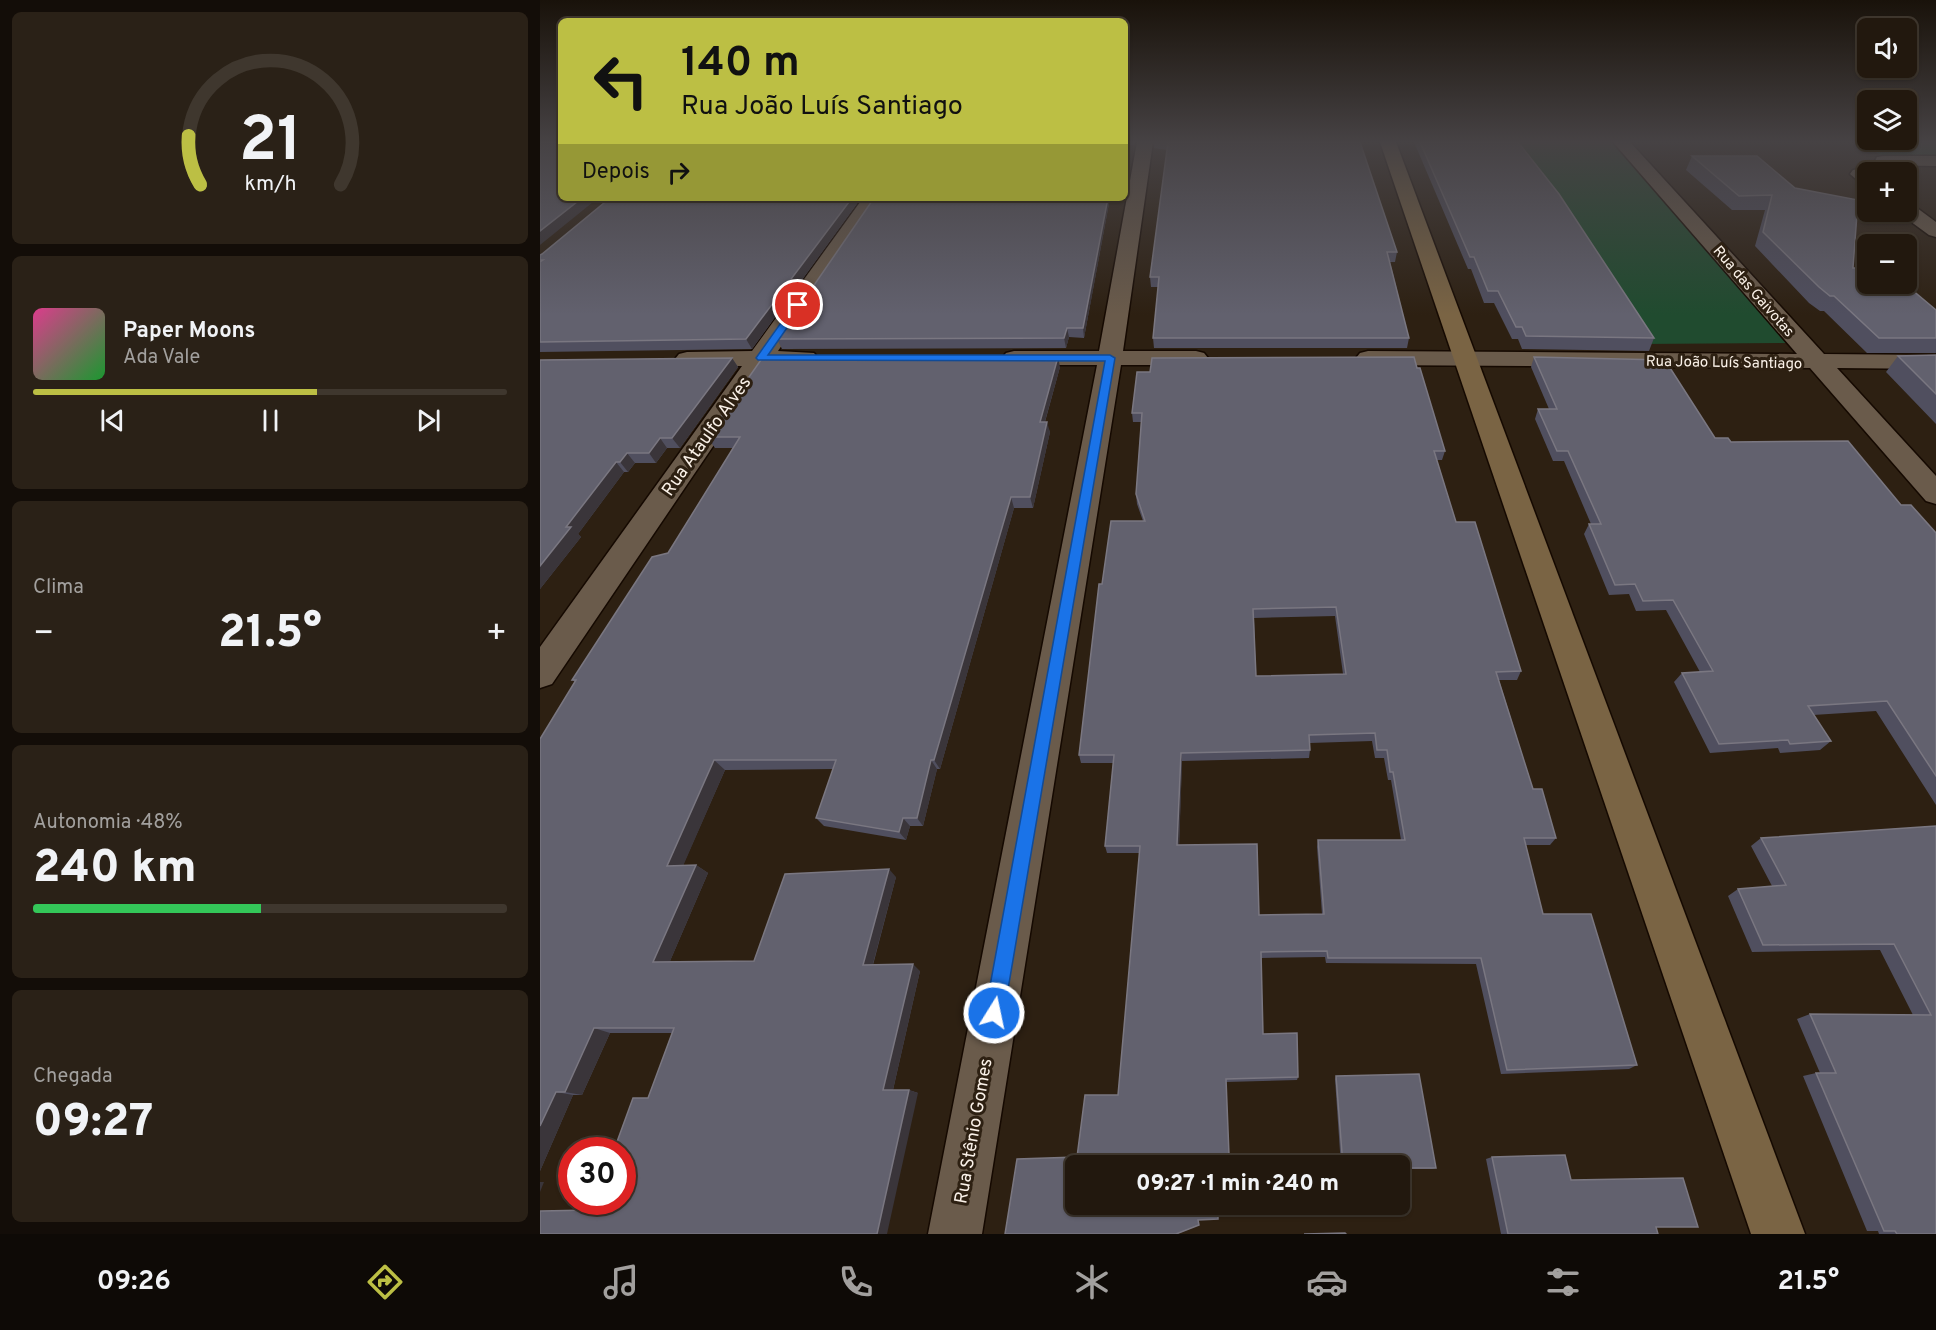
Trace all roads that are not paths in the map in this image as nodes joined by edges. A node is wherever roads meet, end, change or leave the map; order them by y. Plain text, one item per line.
1 (1136, 200) edge
2 (1408, 200) edge
3 (1672, 200) edge
4 (870, 201) edge
5 (1917, 217) edge
6 (1936, 231) edge
7 (1464, 357) junction
8 (761, 358) junction
9 (831, 358) edge
10 (994, 358) edge
11 (1110, 358) junction
12 (1216, 358) edge
13 (1346, 358) edge
14 (668, 359) edge
15 (1936, 362) edge
16 (1818, 363) junction
17 (1936, 494) edge
18 (540, 674) edge
19 (954, 1234) edge
20 (1778, 1234) edge

1 - 11 street, Rua Stênio Gomes
2 - 7 street
3 - 16 street, Rua das Gaivotas
4 - 8 street, Rua Ataulfo Alves
5 - 6 street
7 - 13 street, Rua João Luís Santiago
7 - 16 street, Rua João Luís Santiago
7 - 20 street
8 - 9 street
8 - 14 street
8 - 18 street, Rua Ataulfo Alves
10 - 11 street
11 - 12 street
11 - 19 street, Rua Stênio Gomes
15 - 16 street, Rua João Luís Santiago
16 - 17 street, Rua das Gaivotas

